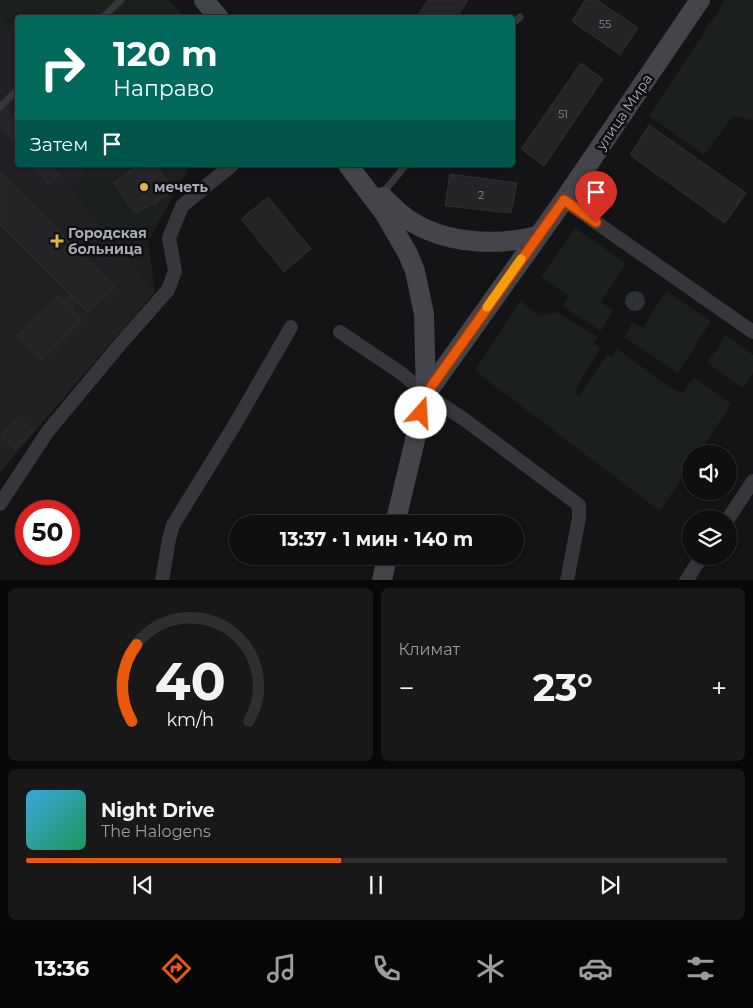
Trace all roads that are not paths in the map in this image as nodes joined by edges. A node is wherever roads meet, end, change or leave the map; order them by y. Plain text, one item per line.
1 (121, 0) edge
2 (204, 0) edge
3 (700, 0) edge
4 (105, 15) edge
5 (216, 15) edge
6 (520, 17) dead end
7 (515, 21) edge
8 (14, 93) dead end
9 (0, 107) edge
10 (230, 167) edge
11 (350, 167) edge
12 (351, 167) edge
13 (404, 167) edge
14 (381, 195) junction
15 (564, 200) junction
16 (538, 236) junction
17 (291, 327) dead end
18 (340, 332) dead end
19 (753, 332) edge
20 (426, 394) junction
21 (753, 481) edge
22 (0, 504) edge
23 (734, 510) edge
24 (397, 515) edge
25 (386, 565) edge
26 (696, 565) edge
27 (162, 580) edge
28 (382, 580) edge
29 (567, 580) edge
30 (686, 580) edge

1 - 4 lane
2 - 5 main road
3 - 15 main road, улица Мира
6 - 7 lane
8 - 9 lane
10 - 22 street
11 - 20 main road
12 - 14 main road
13 - 14 lane
14 - 16 main road
15 - 16 main road, улица Мира
15 - 19 street
16 - 20 main road, улица Мира
17 - 27 street
18 - 20 street
20 - 24 main road
20 - 29 street
21 - 23 street
25 - 28 main road
26 - 30 street

